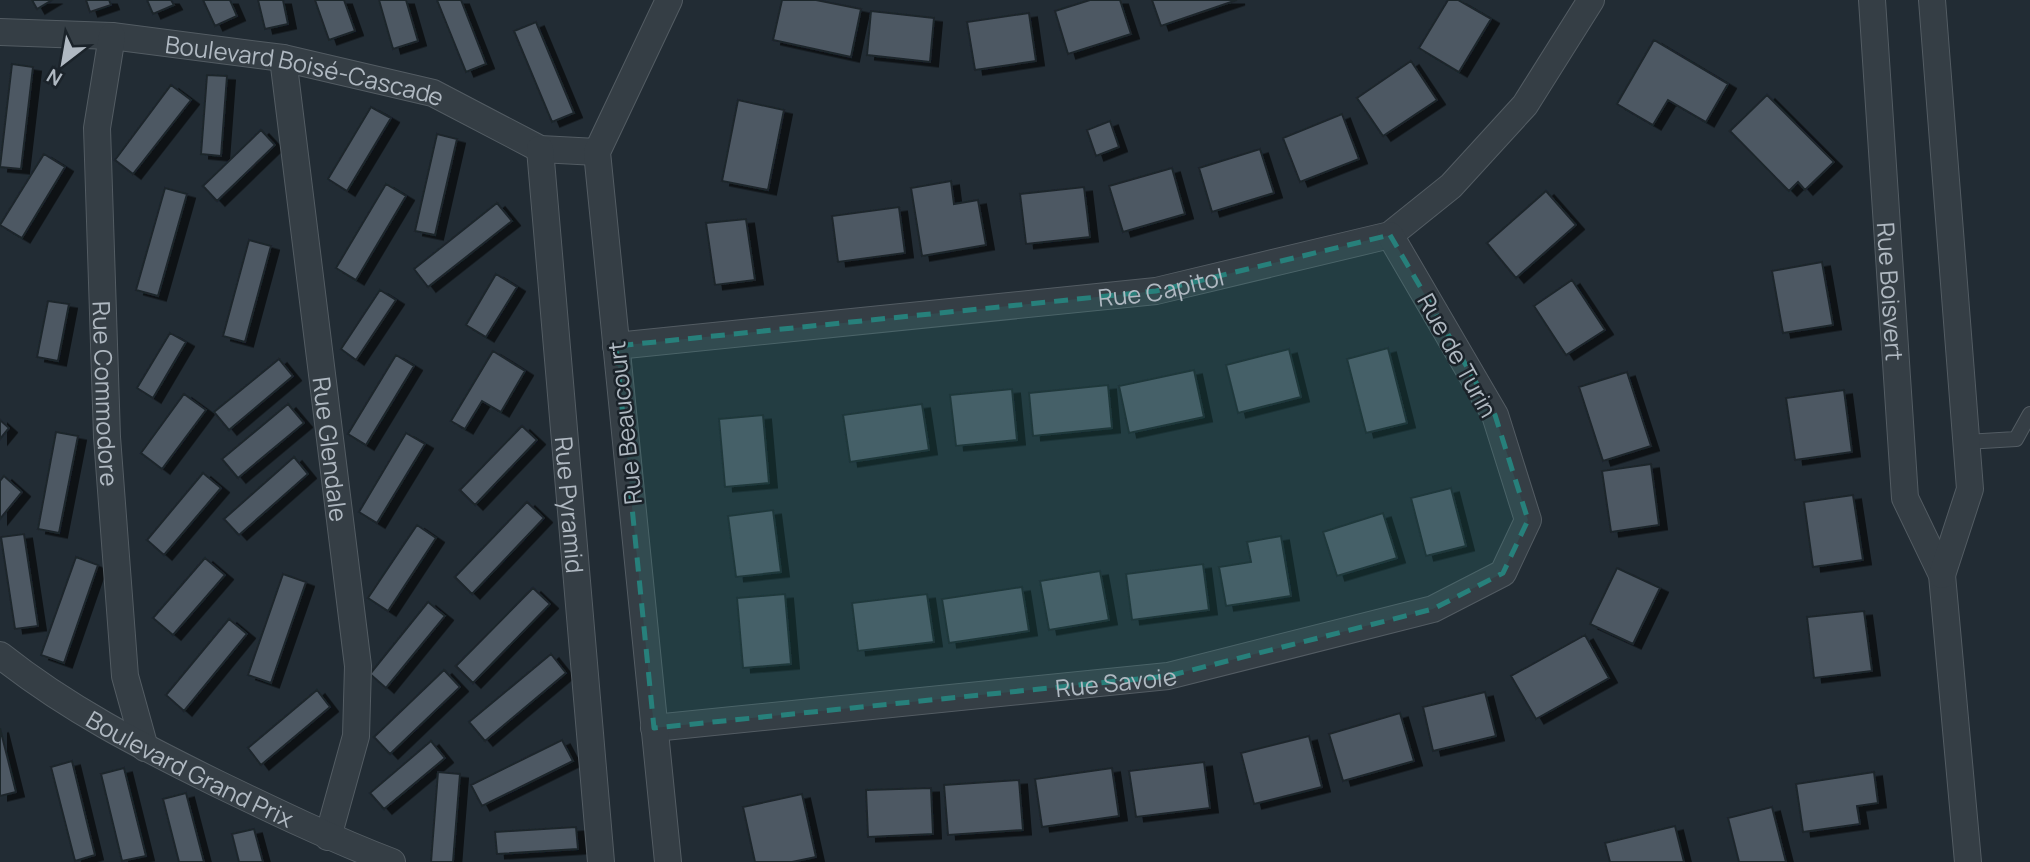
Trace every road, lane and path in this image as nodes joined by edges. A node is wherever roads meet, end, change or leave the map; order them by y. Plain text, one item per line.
1 (669, 0) edge
2 (1591, 0) edge
3 (1872, 0) edge
4 (1932, 0) edge
5 (0, 32) edge
6 (112, 36) junction
7 (283, 58) junction
8 (540, 149) junction
9 (597, 152) junction
10 (1390, 235) junction
11 (616, 346) junction
12 (2030, 414) edge
13 (1966, 442) junction
14 (1528, 520) joint
15 (1941, 575) junction
16 (0, 655) edge
17 (654, 728) junction
18 (145, 748) junction
19 (328, 837) junction
20 (392, 862) edge
21 (601, 862) edge
22 (668, 862) edge
23 (1968, 862) edge

1 - 9 street
2 - 10 street, Rue Capitol
3 - 15 street, Rue Boisvert
4 - 13 street, Rue Boisvert
5 - 6 street, Boulevard Boisé-Cascade
6 - 7 street, Boulevard Boisé-Cascade
6 - 18 street, Rue Commodore
7 - 8 street, Boulevard Boisé-Cascade
7 - 19 street, Rue Glendale
8 - 9 street, Boulevard Boisé-Cascade
8 - 21 street, Rue Pyramid
9 - 11 street, Rue Beaucourt
10 - 11 street, Rue Capitol
10 - 14 street, Rue de Turin
11 - 17 street, Rue Beaucourt
12 - 13 lane
13 - 15 street, Rue Boisvert
14 - 17 street, Rue Savoie
15 - 23 street, Rue Boisvert
16 - 18 street, Boulevard Grand Prix
17 - 22 street, Rue Beaucourt
18 - 19 street, Boulevard Grand Prix
19 - 20 street, Boulevard Grand Prix

